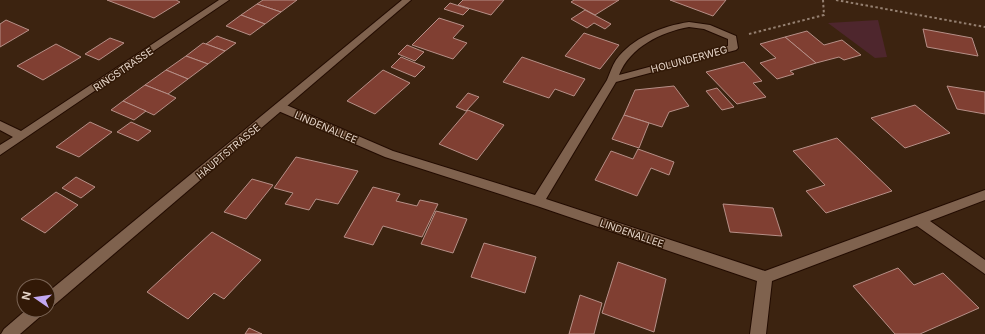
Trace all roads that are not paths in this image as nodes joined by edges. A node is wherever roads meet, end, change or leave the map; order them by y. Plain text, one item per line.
1 (225, 0) edge
2 (407, 0) edge
3 (612, 80) junction
4 (280, 107) junction
5 (0, 124) edge
6 (22, 136) junction
7 (0, 151) edge
8 (985, 195) edge
9 (538, 201) junction
10 (918, 219) junction
11 (985, 268) edge
12 (765, 277) junction
13 (56, 294) edge
14 (28, 318) edge
15 (9, 334) edge
16 (758, 334) edge

1 - 6 street, RINGSTRASSE
2 - 4 street, HAUPTSTRASSE
3 - 3 street, HOLUNDERWEG
3 - 9 street, HOLUNDERWEG
4 - 9 street, LINDENALLEE
4 - 13 street, HAUPTSTRASSE
5 - 6 street
6 - 7 street, RINGSTRASSE
8 - 10 street
9 - 12 street, LINDENALLEE
10 - 11 street
10 - 12 street
12 - 16 street
14 - 15 street

